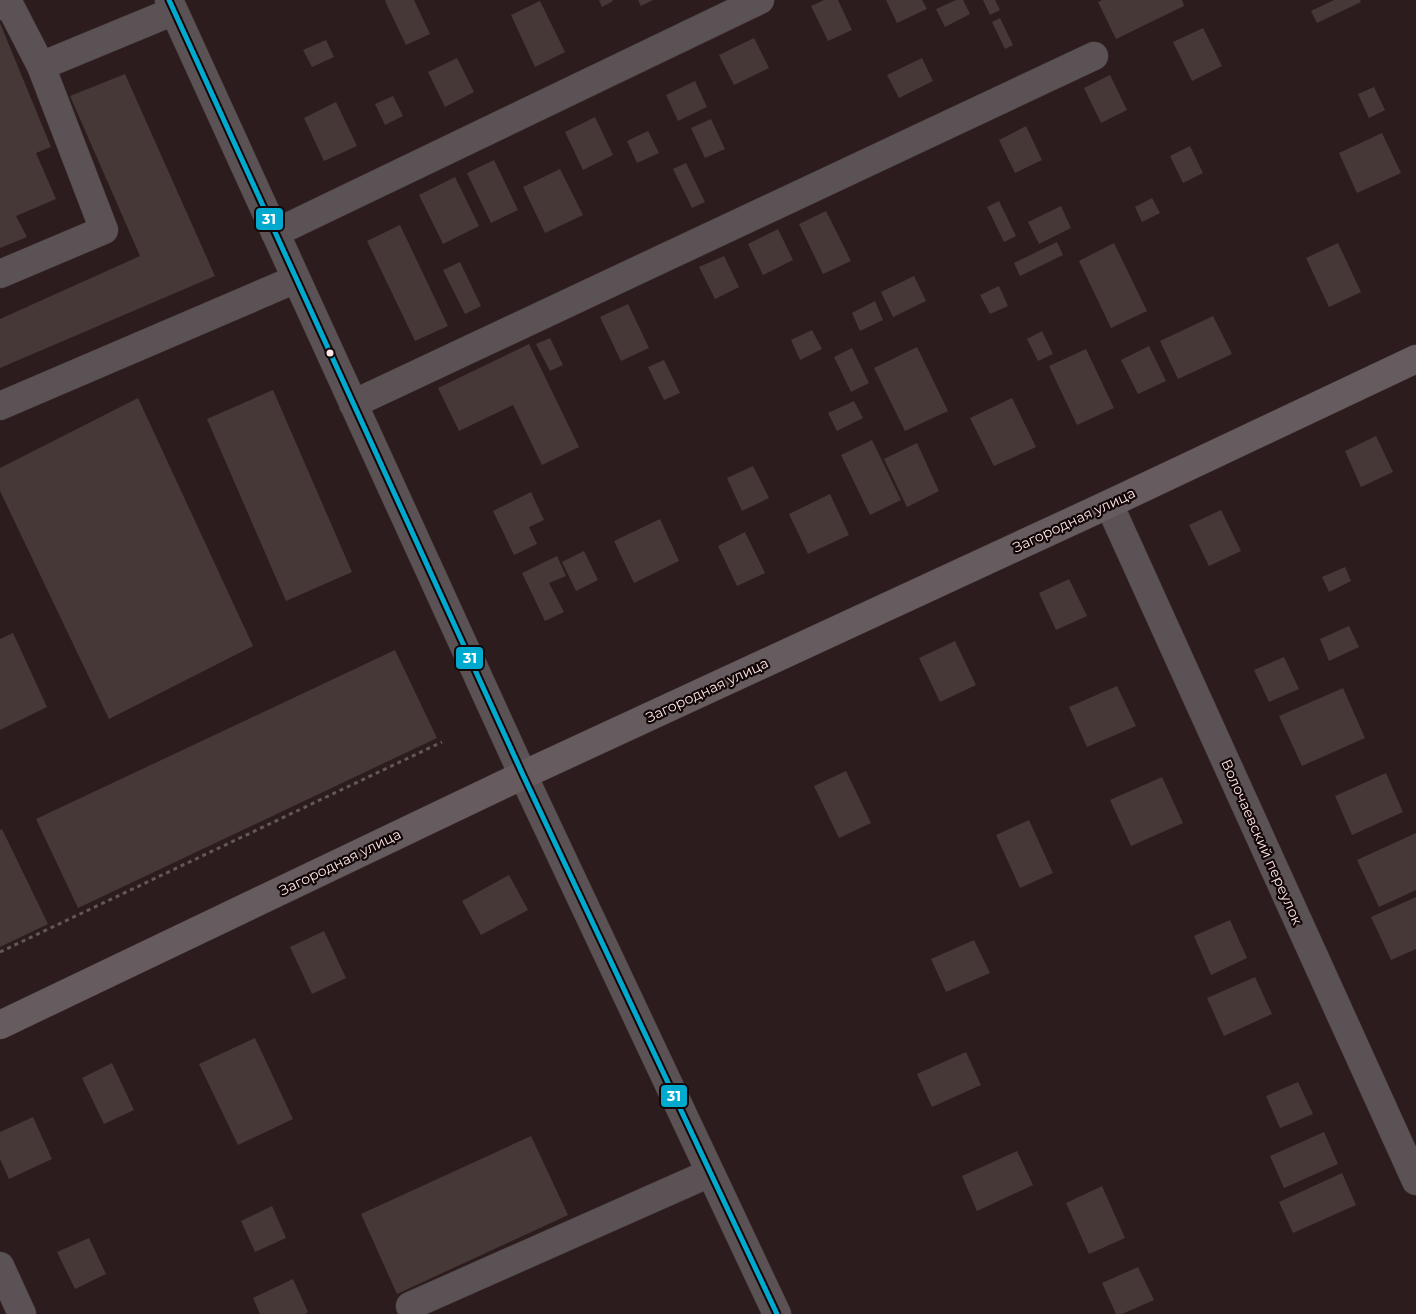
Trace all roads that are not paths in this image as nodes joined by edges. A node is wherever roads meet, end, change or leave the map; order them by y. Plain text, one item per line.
1 (760, 0) edge
2 (0, 6) edge
3 (171, 6) edge
4 (1094, 56) dead end
5 (40, 66) junction
6 (275, 233) junction
7 (0, 274) edge
8 (296, 279) junction
9 (1416, 359) edge
10 (353, 404) junction
11 (0, 406) edge
12 (1109, 504) junction
13 (523, 775) junction
14 (0, 1025) edge
15 (710, 1173) junction
16 (1416, 1181) edge
17 (0, 1266) edge
18 (410, 1306) dead end
19 (22, 1314) edge
20 (777, 1314) edge

1 - 6 street
2 - 5 street
3 - 5 street
3 - 6 street
4 - 10 street
5 - 7 street
6 - 8 street
8 - 10 street
8 - 11 street
9 - 12 main road, Загородная улица
10 - 13 street
12 - 13 main road, Загородная улица
12 - 16 street, Волочаевский переулок
13 - 14 main road, Загородная улица
13 - 15 street
15 - 18 street
15 - 20 street
17 - 19 street

